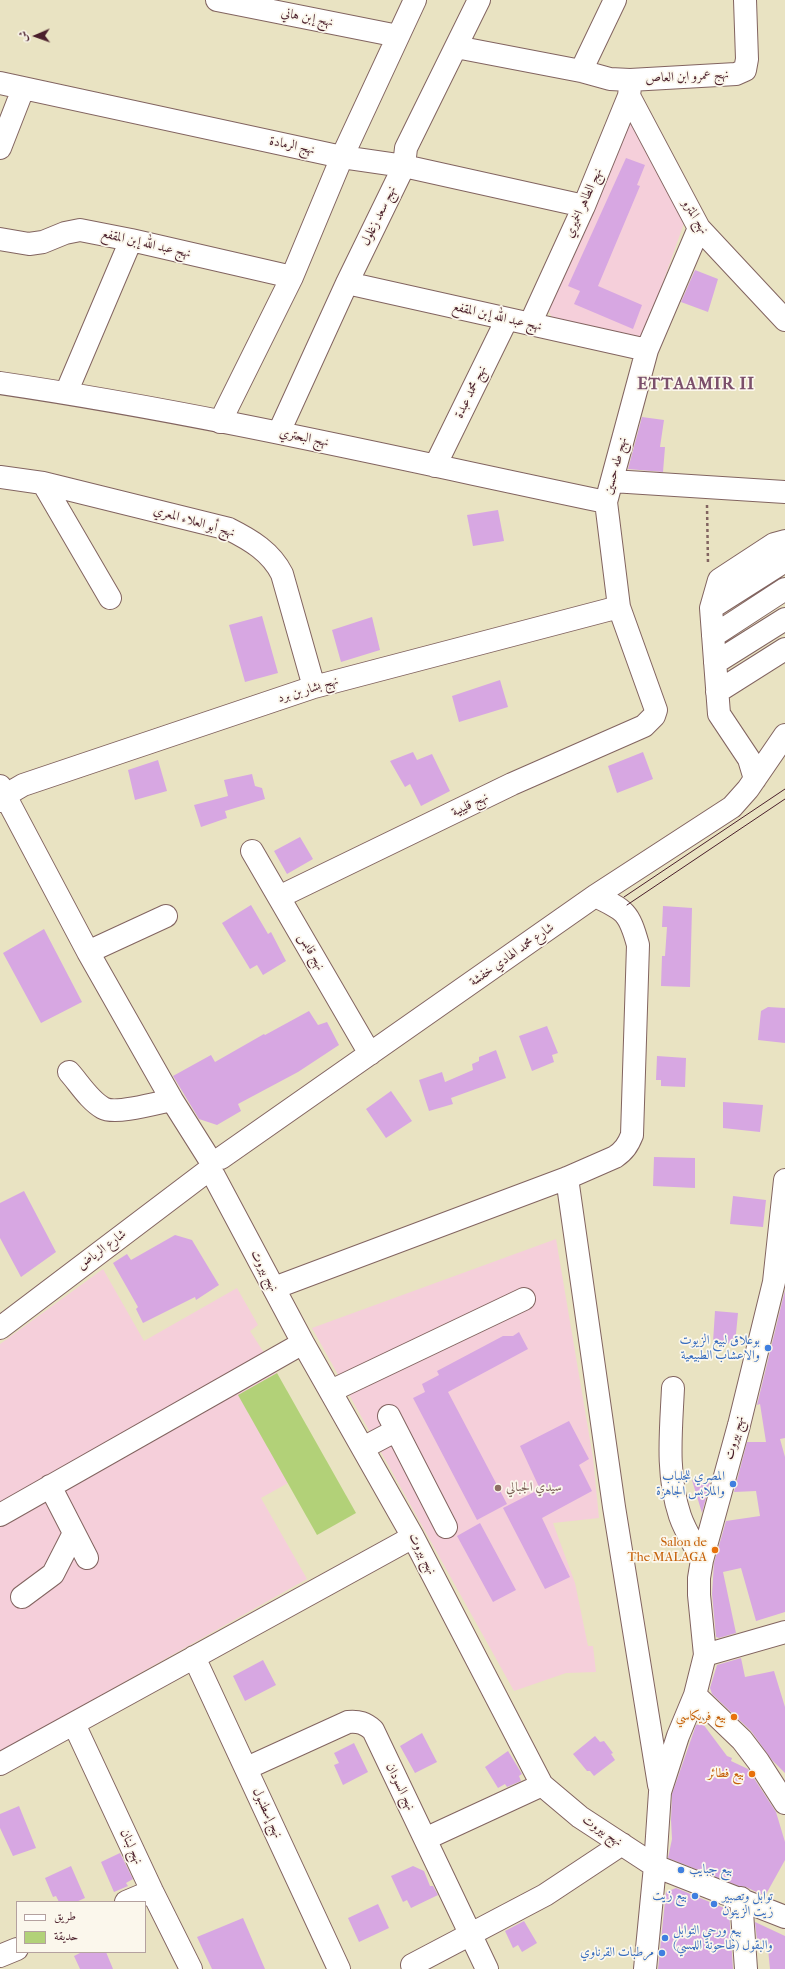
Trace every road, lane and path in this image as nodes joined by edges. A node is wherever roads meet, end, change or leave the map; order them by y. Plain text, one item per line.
1 (217, 0) edge
2 (415, 0) edge
3 (479, 0) edge
4 (615, 0) edge
5 (744, 0) edge
6 (398, 36) junction
7 (456, 47) junction
8 (581, 71) junction
9 (0, 82) edge
10 (630, 88) junction
11 (23, 89) junction
12 (0, 148) edge
13 (342, 157) junction
14 (404, 166) junction
15 (584, 206) junction
16 (699, 228) junction
17 (0, 239) edge
18 (131, 240) junction
19 (292, 277) junction
20 (347, 283) junction
21 (507, 319) junction
22 (785, 320) edge
23 (530, 324) junction
24 (647, 350) junction
25 (0, 383) edge
26 (66, 393) junction
27 (220, 422) junction
28 (280, 432) junction
29 (434, 466) junction
30 (0, 477) edge
31 (612, 481) junction
32 (43, 483) junction
33 (707, 488) junction
34 (785, 492) edge
35 (606, 502) junction
36 (785, 541) edge
37 (785, 561) edge
38 (785, 574) edge
39 (719, 580) junction
40 (785, 589) edge
41 (110, 598) dead end
42 (785, 602) edge
43 (618, 607) junction
44 (785, 619) edge
45 (785, 634) edge
46 (785, 649) edge
47 (714, 657) junction
48 (785, 665) edge
49 (314, 687) junction
50 (656, 710) joint
51 (736, 740) junction
52 (780, 742) edge
53 (755, 779) junction
54 (2, 794) edge
55 (252, 851) dead end
56 (595, 896) junction
57 (280, 897) junction
58 (166, 916) dead end
59 (88, 952) junction
60 (370, 1054) junction
61 (68, 1072) dead end
62 (172, 1100) junction
63 (212, 1166) junction
64 (567, 1178) junction
65 (785, 1180) edge
66 (780, 1281) edge
67 (274, 1288) junction
68 (524, 1299) dead end
69 (0, 1328) edge
70 (303, 1343) junction
71 (673, 1388) dead end
72 (331, 1392) junction
73 (363, 1448) junction
74 (50, 1486) junction
75 (0, 1514) edge
76 (446, 1527) dead end
77 (74, 1533) junction
78 (414, 1537) junction
79 (87, 1558) dead end
80 (702, 1560) junction
81 (22, 1597) dead end
82 (785, 1632) edge
83 (705, 1655) junction
84 (194, 1657) junction
85 (695, 1695) junction
86 (74, 1724) junction
87 (0, 1764) edge
88 (247, 1768) junction
89 (542, 1785) junction
90 (660, 1792) junction
91 (785, 1803) edge
92 (425, 1839) junction
93 (622, 1844) junction
94 (655, 1866) junction
95 (152, 1891) junction
96 (740, 1898) junction
97 (128, 1901) edge
98 (785, 1917) edge
99 (470, 1934) junction
100 (16, 1949) edge
101 (0, 1956) edge
102 (412, 1965) dead end
103 (192, 1969) edge
104 (339, 1969) edge
105 (486, 1969) edge
106 (645, 1969) edge
107 (746, 1969) edge

1 - 6 street, نهج إبن هاني
2 - 6 street
3 - 7 street, نهج سعد زغلول
4 - 8 street
5 - 10 street, نهج عمرو ابن العاص
6 - 13 street
7 - 8 street
7 - 14 street, نهج سعد زغلول
8 - 10 street
9 - 11 street, نهج الرمادة
10 - 15 street, نهج الطاهر الخميري
10 - 16 street, نهج المترو
11 - 12 street
11 - 13 street, نهج الرمادة
13 - 14 street, نهج الرمادة
13 - 19 street
14 - 15 street, نهج الرمادة
14 - 20 street, نهج سعد زغلول
15 - 23 street, نهج الطاهر الخميري
16 - 22 street, نهج المترو
16 - 24 street, نهج طه حسين
17 - 18 street, نهج عبد الله إبن المقفع
18 - 19 street, نهج عبد الله إبن المقفع
18 - 26 street
19 - 27 street
20 - 21 street, نهج عبد الله إبن المقفع
20 - 28 street, نهج سعد زغلول
21 - 23 street, نهج عبد الله إبن المقفع
21 - 29 street, نهج محمد عبدة
23 - 24 street, نهج عبد الله إبن المقفع
24 - 31 street, نهج طه حسين
25 - 26 street, نهج البحتري
26 - 27 street, نهج البحتري
27 - 28 street, نهج البحتري
28 - 29 street, نهج البحتري
29 - 35 street, نهج البحتري
30 - 32 street, نهج أبو العلاء المعري
31 - 33 street
31 - 35 street, نهج طه حسين
32 - 41 street
32 - 49 street, نهج أبو العلاء المعري
33 - 34 street
33 - 39 path
35 - 43 street, نهج طه حسين
36 - 39 street
37 - 47 street
38 - 47 street
39 - 47 street
40 - 47 street
42 - 47 street
43 - 49 street, نهج بشار بن برد
43 - 50 street, نهج طه حسين
44 - 47 street
45 - 47 street
46 - 47 street
47 - 48 street
47 - 51 street
49 - 54 street, نهج بشار بن برد
50 - 57 street, نهج قليبية
51 - 52 street
51 - 53 street
52 - 53 street, شارع محمد الهادي خفشة
53 - 56 street, شارع محمد الهادي خفشة
54 - 59 street, نهج بيروت
55 - 57 street, نهج قابس
56 - 60 street, شارع محمد الهادي خفشة
56 - 64 street
57 - 60 street, نهج قابس
58 - 59 street
59 - 62 street, نهج بيروت
60 - 63 street, شارع محمد الهادي خفشة
61 - 62 street
62 - 63 street, نهج بيروت
63 - 67 street, نهج بيروت
63 - 69 street, شارع الرياض
64 - 67 street
64 - 90 street
65 - 66 street, نهج بيروت
66 - 80 street, نهج بيروت
67 - 70 street, نهج بيروت
68 - 72 street
70 - 72 street, نهج بيروت
70 - 74 street
71 - 80 street
72 - 73 street, نهج بيروت
73 - 76 street
73 - 78 street, نهج بيروت
74 - 75 street
74 - 77 street
77 - 79 street
77 - 81 street
78 - 84 street
78 - 89 street, نهج بيروت
80 - 83 street, نهج بيروت
82 - 83 street
83 - 85 street, نهج بيروت
84 - 86 street
84 - 88 street, نهج إسطنبول
85 - 90 street, نهج بيروت
85 - 91 street
86 - 87 street
86 - 95 street, نهج لبنان
88 - 92 street, نهج السودان
88 - 104 street, نهج إسطنبول
89 - 92 street
89 - 93 street, نهج بيروت
90 - 94 street, نهج بيروت
92 - 99 street, نهج السودان
93 - 94 street, نهج بيروت
93 - 99 street
94 - 96 street
94 - 106 street
95 - 97 street
95 - 103 street, نهج لبنان
96 - 98 street
96 - 107 street
99 - 102 street
99 - 105 street, نهج السودان
100 - 101 street

